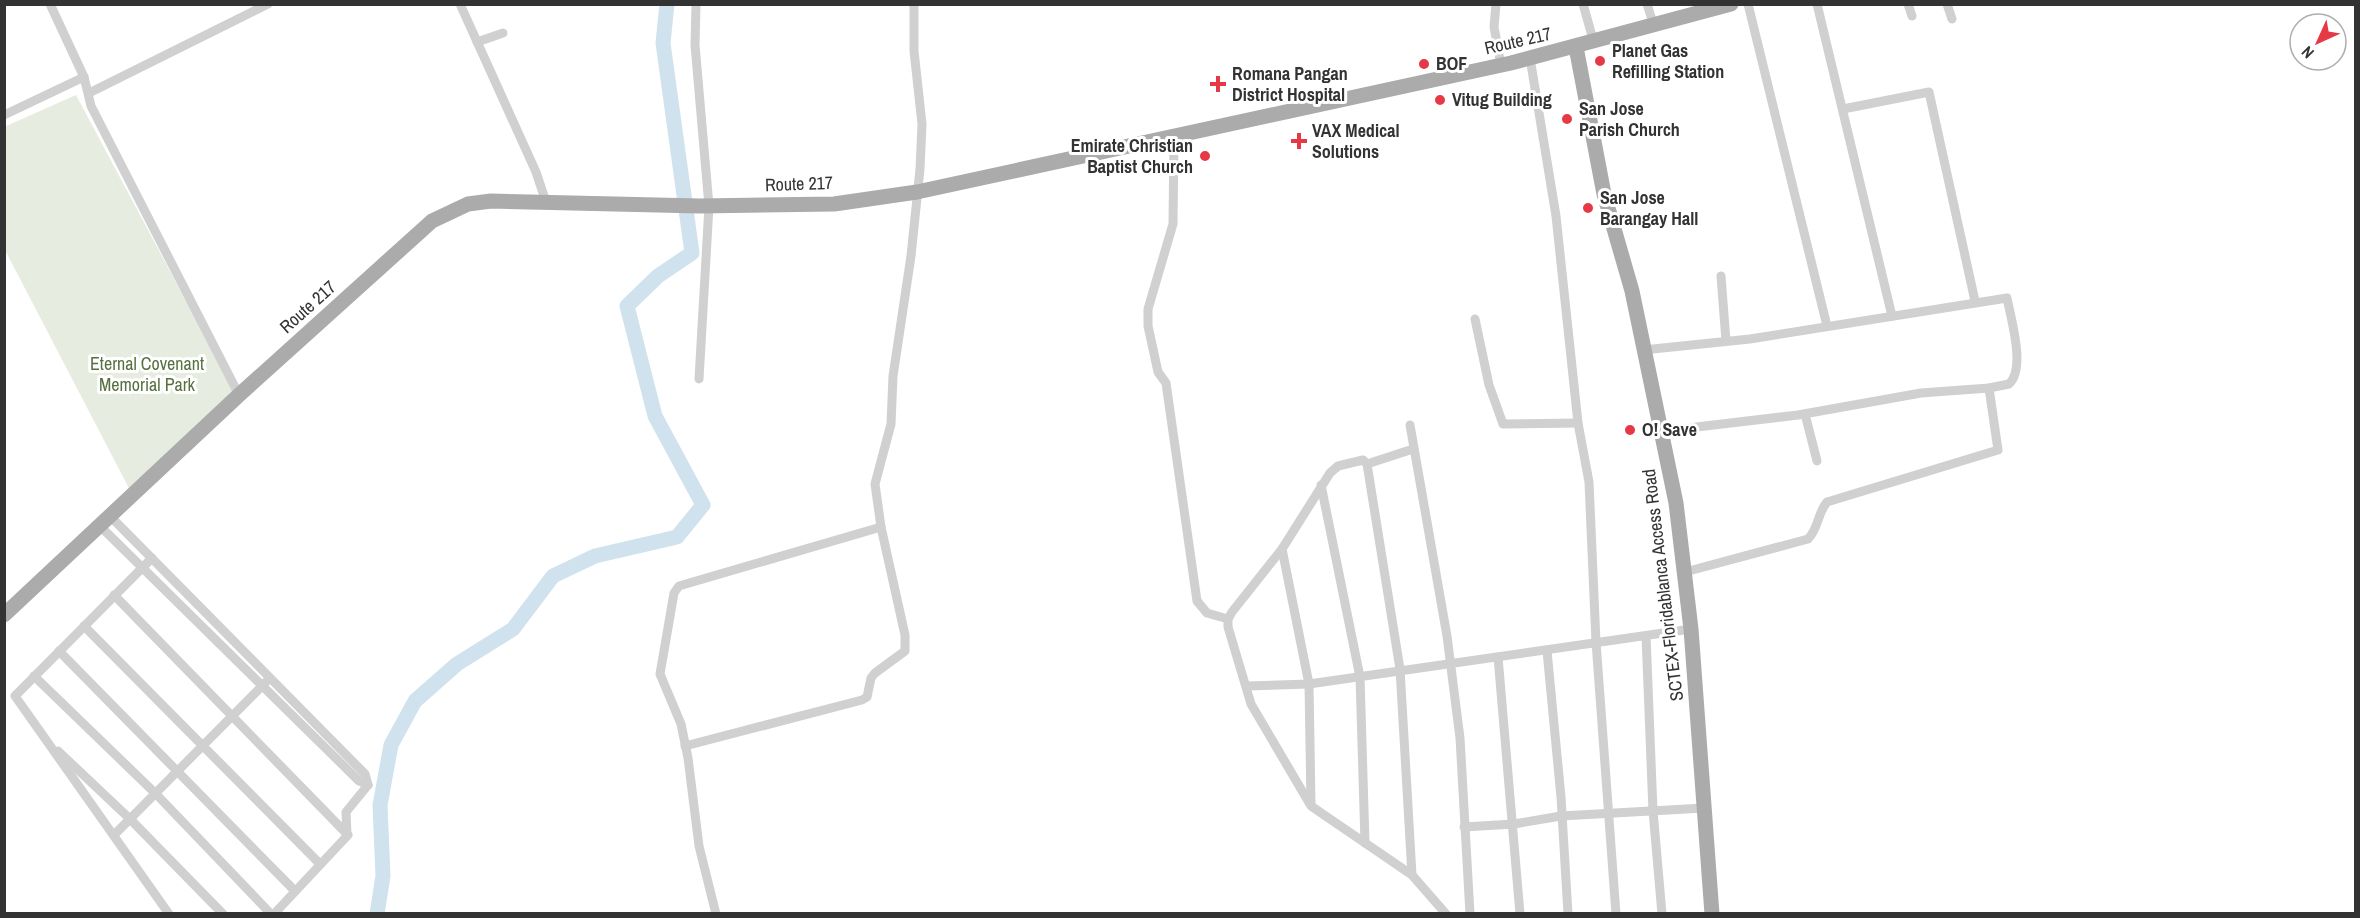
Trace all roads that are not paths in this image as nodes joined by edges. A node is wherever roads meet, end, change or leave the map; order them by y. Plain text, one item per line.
1 (50, 4) edge
2 (268, 4) edge
3 (460, 4) edge
4 (696, 4) edge
5 (914, 4) edge
6 (1496, 4) edge
7 (1583, 4) edge
8 (1647, 4) edge
9 (1731, 4) edge
10 (1748, 4) edge
11 (1816, 4) edge
12 (1908, 4) edge
13 (1947, 4) edge
14 (1912, 16) dead end
15 (1952, 19) dead end
16 (1654, 26) junction
17 (503, 33) dead end
18 (477, 42) junction
19 (1594, 43) junction
20 (1576, 47) junction
21 (1530, 58) junction
22 (1501, 65) junction
23 (84, 77) junction
24 (88, 93) junction
25 (1843, 109) junction
26 (4, 115) edge
27 (1174, 137) junction
28 (917, 192) junction
29 (546, 202) junction
30 (704, 206) junction
31 (1721, 276) dead end
32 (1975, 301) junction
33 (1893, 316) junction
34 (1475, 319) dead end
35 (1827, 326) junction
36 (1726, 341) junction
37 (1643, 350) junction
38 (699, 379) dead end
39 (1989, 388) junction
40 (239, 395) junction
41 (1805, 414) junction
42 (1578, 423) junction
43 (1410, 425) dead end
44 (1663, 431) junction
45 (1413, 449) junction
46 (1817, 461) dead end
47 (1367, 464) junction
48 (1321, 485) junction
49 (105, 522) junction
50 (881, 527) junction
51 (1282, 549) junction
52 (152, 558) junction
53 (143, 567) junction
54 (1684, 572) junction
55 (114, 595) junction
56 (4, 615) edge
57 (1228, 619) junction
58 (84, 626) junction
59 (1691, 629) junction
60 (1646, 636) junction
61 (1596, 642) junction
62 (59, 651) junction
63 (1547, 651) junction
64 (1498, 657) junction
65 (1449, 663) junction
66 (1400, 669) junction
67 (34, 676) junction
68 (1360, 677) junction
69 (270, 678) junction
70 (1308, 684) junction
71 (263, 685) junction
72 (1246, 686) junction
73 (232, 716) junction
74 (44, 737) junction
75 (203, 745) junction
76 (685, 746) junction
77 (178, 771) junction
78 (368, 786) junction
79 (155, 794) junction
80 (1311, 806) junction
81 (1704, 808) junction
82 (1653, 811) junction
83 (1610, 814) junction
84 (1561, 816) junction
85 (130, 819) junction
86 (1514, 824) junction
87 (1464, 827) junction
88 (114, 835) junction
89 (348, 835) junction
90 (1365, 843) junction
91 (320, 864) junction
92 (1412, 875) junction
93 (295, 891) junction
94 (169, 914) edge
95 (223, 914) edge
96 (272, 914) edge
97 (716, 914) edge
98 (1446, 914) edge
99 (1470, 914) edge
100 (1520, 914) edge
101 (1568, 914) edge
102 (1616, 914) edge
103 (1662, 914) edge
104 (1712, 914) edge

1 - 23 street
2 - 24 street
3 - 18 street
4 - 30 street
5 - 28 street
6 - 22 street
7 - 19 street
8 - 16 street
9 - 16 main road, Route 217
10 - 35 street
11 - 25 street
12 - 14 street
13 - 15 street
16 - 19 main road, Route 217
17 - 18 street
18 - 29 street
19 - 20 main road, Route 217
20 - 21 main road, Route 217
20 - 37 main road, SCTEX-Floridablanca Access Road
21 - 22 main road, Route 217
21 - 42 street
22 - 27 main road, Route 217
23 - 24 street
23 - 26 street
24 - 40 street
25 - 32 street
25 - 33 street
27 - 28 main road, Route 217
27 - 57 street
28 - 30 main road, Route 217
28 - 50 street
29 - 30 main road, Route 217
29 - 40 main road, Route 217
30 - 38 street
31 - 36 street
32 - 33 street
32 - 39 street
33 - 35 street
34 - 42 street
35 - 36 street
36 - 37 street
37 - 44 main road, SCTEX-Floridablanca Access Road
39 - 41 street
39 - 54 street
40 - 49 main road, Route 217
41 - 44 street
41 - 46 street
42 - 61 street
43 - 45 street
44 - 54 main road, SCTEX-Floridablanca Access Road
45 - 47 street
45 - 65 street
47 - 48 street
47 - 66 street
48 - 51 street
48 - 68 street
49 - 52 street
49 - 53 street
49 - 56 main road, Route 217
50 - 76 street
50 - 76 street
51 - 57 street
51 - 70 street
52 - 53 street
52 - 69 street
53 - 55 street
53 - 71 street
54 - 59 main road, SCTEX-Floridablanca Access Road
55 - 58 street
55 - 73 street
57 - 72 street
58 - 62 street
58 - 75 street
59 - 60 street
59 - 81 main road, SCTEX-Floridablanca Access Road
60 - 61 street
60 - 82 street
61 - 63 street
61 - 83 street
62 - 67 street
62 - 77 street
63 - 64 street
63 - 84 street
64 - 65 street
64 - 86 street
65 - 66 street
65 - 87 street
66 - 68 street
66 - 92 street
67 - 74 street
67 - 79 street
68 - 70 street
68 - 90 street
69 - 71 street
69 - 78 street
70 - 72 street
70 - 80 street
71 - 73 street
71 - 78 street
72 - 80 street
73 - 75 street
73 - 89 street
74 - 85 street
74 - 88 street
75 - 77 street
75 - 91 street
76 - 97 street
77 - 79 street
77 - 93 street
78 - 89 street
79 - 85 street
79 - 96 street
80 - 90 street
81 - 82 street
81 - 104 main road, SCTEX-Floridablanca Access Road
82 - 83 street
82 - 103 street
83 - 84 street
83 - 102 street
84 - 86 street
84 - 101 street
85 - 88 street
85 - 95 street
86 - 87 street
86 - 100 street
87 - 99 street
88 - 94 street
89 - 91 street
90 - 92 street
91 - 93 street
92 - 98 street
93 - 96 street

